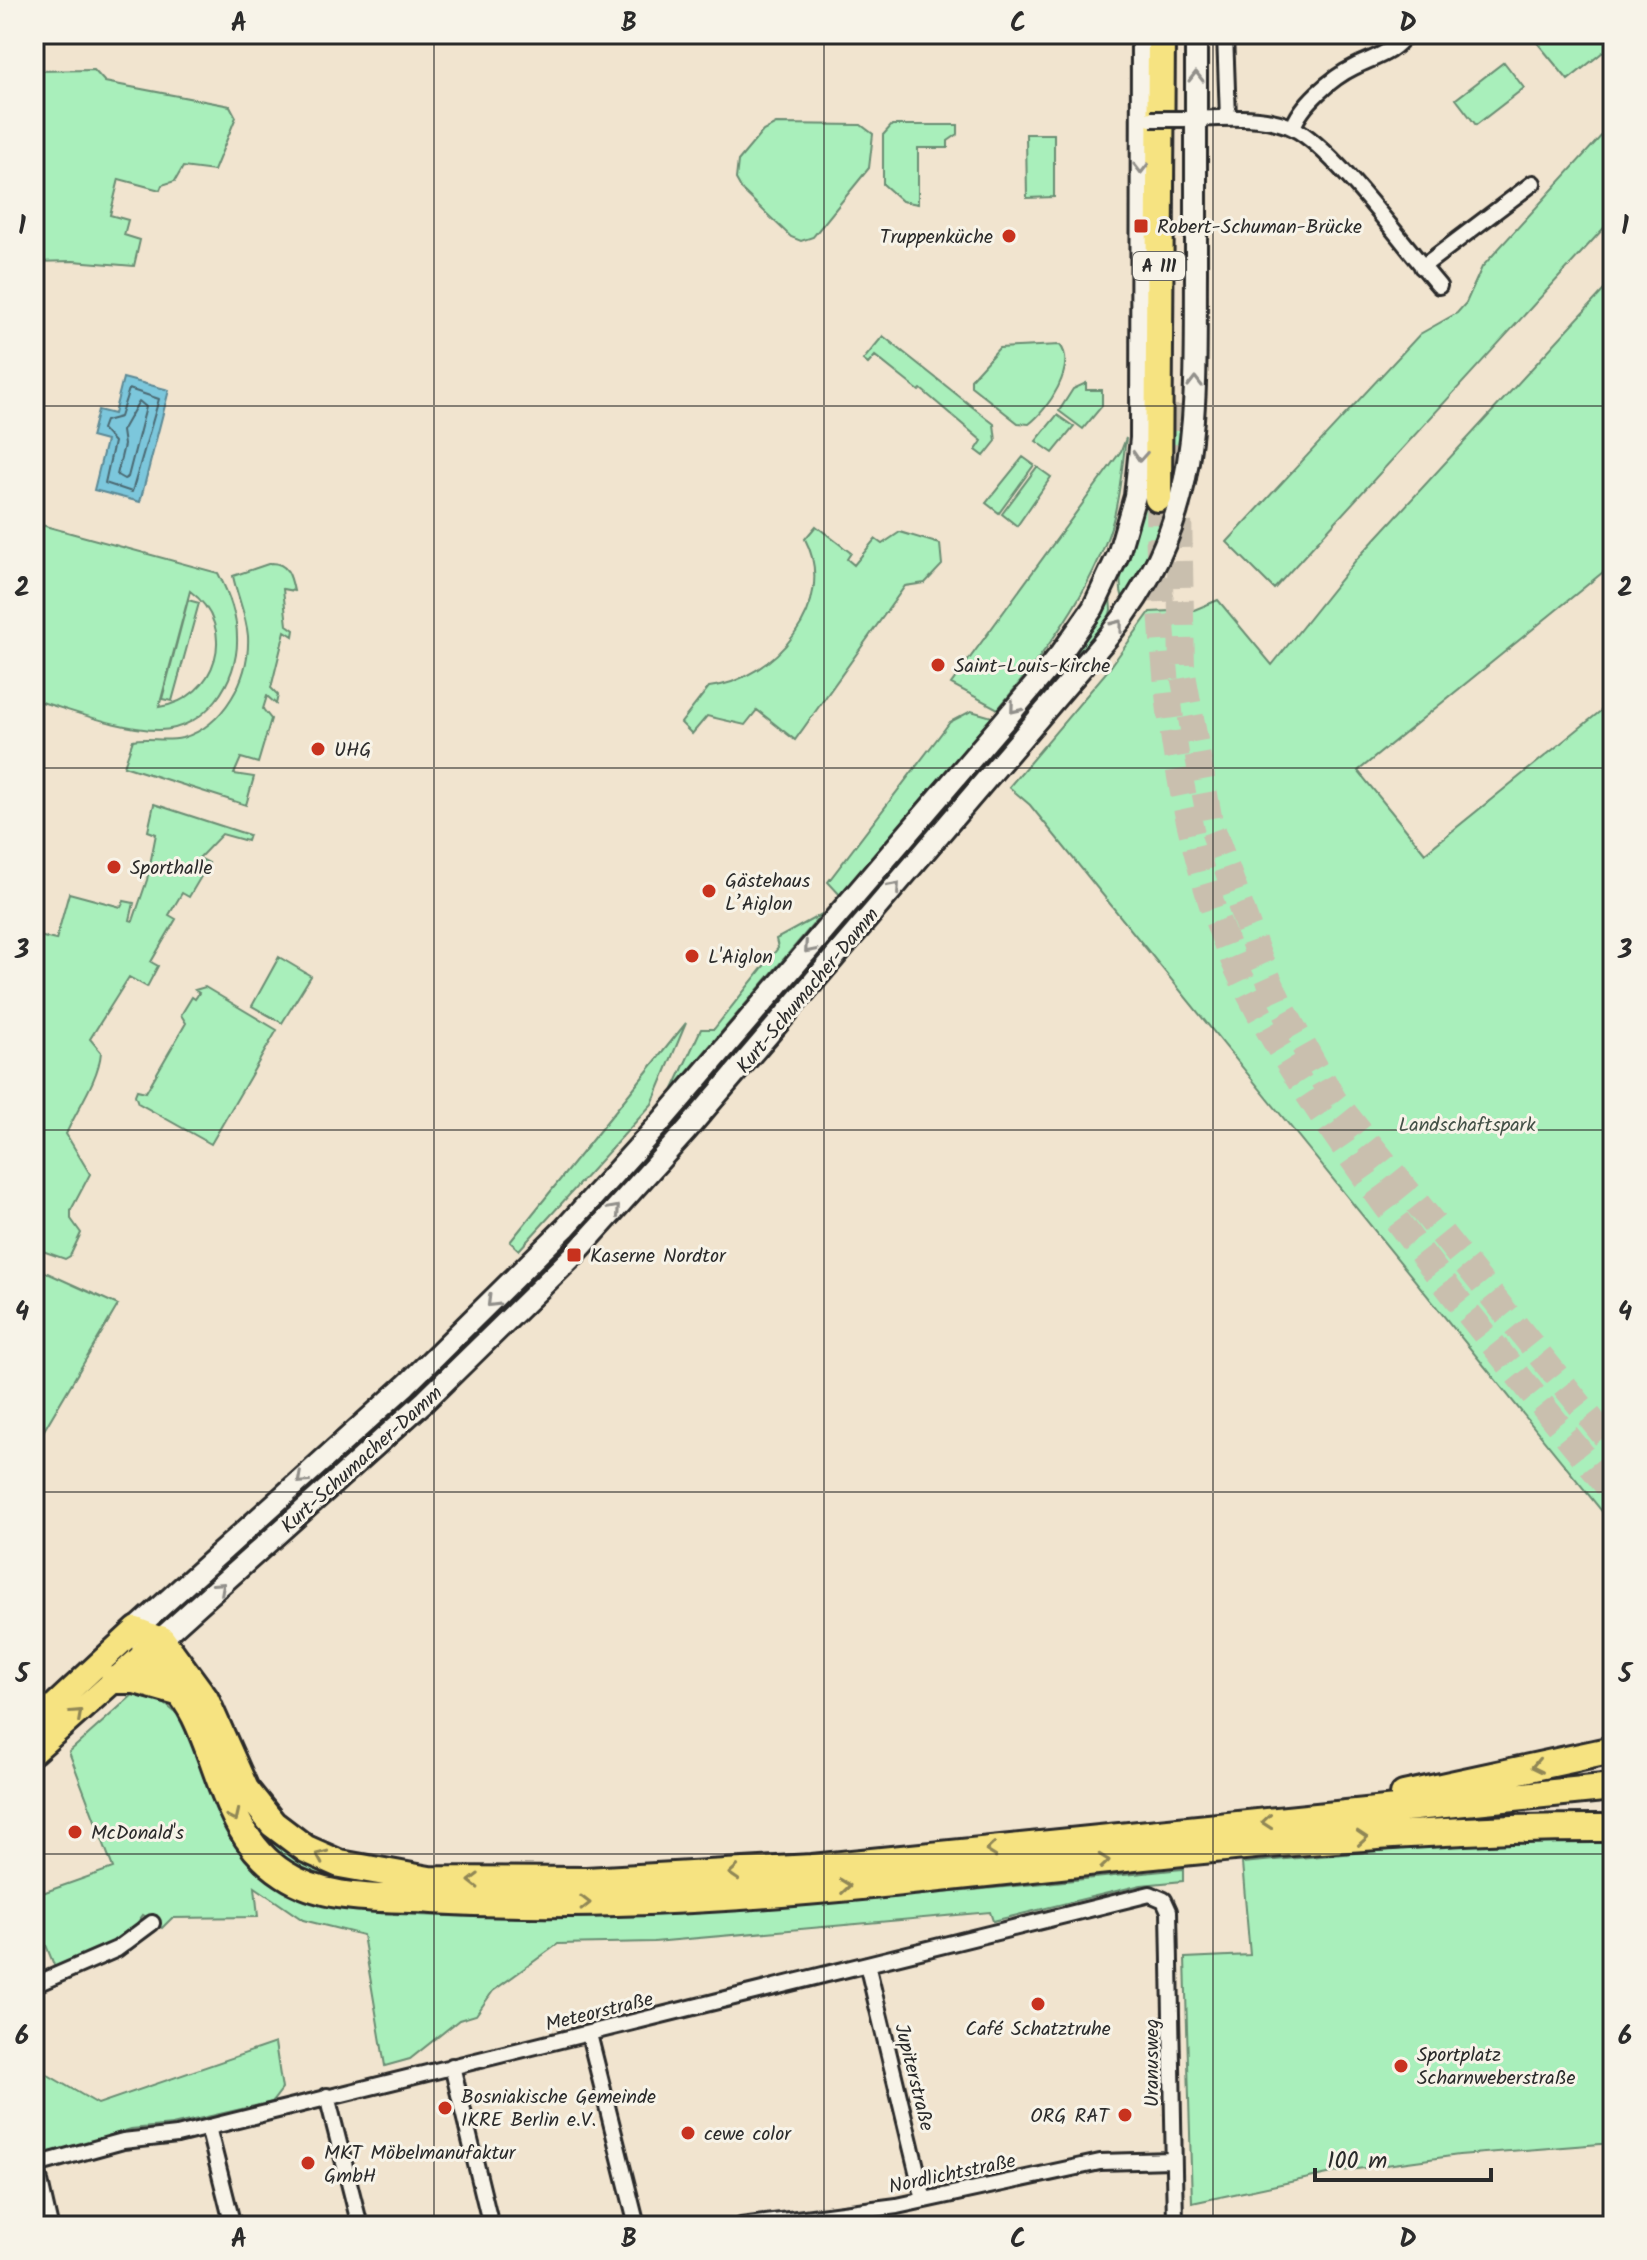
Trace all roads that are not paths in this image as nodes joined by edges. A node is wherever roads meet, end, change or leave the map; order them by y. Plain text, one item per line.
1 (1142, 34) edge
2 (1161, 34) edge
3 (1178, 34) edge
4 (1196, 34) edge
5 (1225, 34) edge
6 (1403, 37) edge
7 (1228, 118) junction
8 (1146, 119) junction
9 (1191, 119) junction
10 (1293, 128) junction
11 (1533, 183) dead end
12 (1422, 267) junction
13 (1439, 286) dead end
14 (1177, 405) tunnel mouth
15 (1158, 498) tunnel mouth
16 (524, 1270) junction
17 (542, 1287) junction
18 (147, 1640) junction
19 (114, 1680) junction
20 (181, 1693) junction
21 (34, 1724) edge
22 (1613, 1750) edge
23 (34, 1752) edge
24 (1613, 1787) edge
25 (1372, 1812) junction
26 (1613, 1828) edge
27 (1167, 1904) joint
28 (152, 1923) dead end
29 (867, 1964) junction
30 (34, 1985) edge
31 (589, 2034) junction
32 (452, 2066) junction
33 (327, 2096) junction
34 (208, 2127) junction
35 (35, 2160) edge
36 (1172, 2160) junction
37 (924, 2200) junction
38 (1175, 2222) dead end
39 (50, 2226) edge
40 (233, 2226) edge
41 (360, 2226) edge
42 (491, 2226) edge
43 (637, 2226) edge
44 (741, 2226) edge

1 - 8 main road, Kurt-Schumacher-Damm
2 - 15 highway, A 111
3 - 14 highway, A 111
9 -> 4 main road, Kurt-Schumacher-Damm
5 - 7 street
6 - 10 street
7 - 9 street
7 - 10 street
8 - 9 street, bridge
8 -> 16 main road, Kurt-Schumacher-Damm
17 -> 9 main road, Kurt-Schumacher-Damm
10 - 12 street
11 - 12 street
12 - 13 street
16 - 17 main road
16 -> 18 main road, Kurt-Schumacher-Damm
18 -> 17 main road, Kurt-Schumacher-Damm
18 - 19 main road, Kurt-Schumacher-Damm
18 - 20 highway
18 - 21 main road, Kurt-Schumacher-Damm
25 -> 18 highway
19 - 20 highway
23 -> 19 main road, Kurt-Schumacher-Damm
20 -> 26 highway
22 -> 25 highway
24 - 25 highway
27 - 29 street, Meteorstraße
27 - 36 street, Uranusweg
28 - 30 street
29 - 31 street, Meteorstraße
29 - 37 street, Jupiterstraße
31 - 32 street, Meteorstraße
31 - 43 street
32 - 33 street, Meteorstraße
32 - 42 street
33 - 34 street, Meteorstraße
33 - 41 street
34 - 35 street, Meteorstraße
34 - 40 street
35 - 39 street
36 - 37 street, Nordlichtstraße
36 - 38 street, Uranusweg
37 - 44 street, Nordlichtstraße

